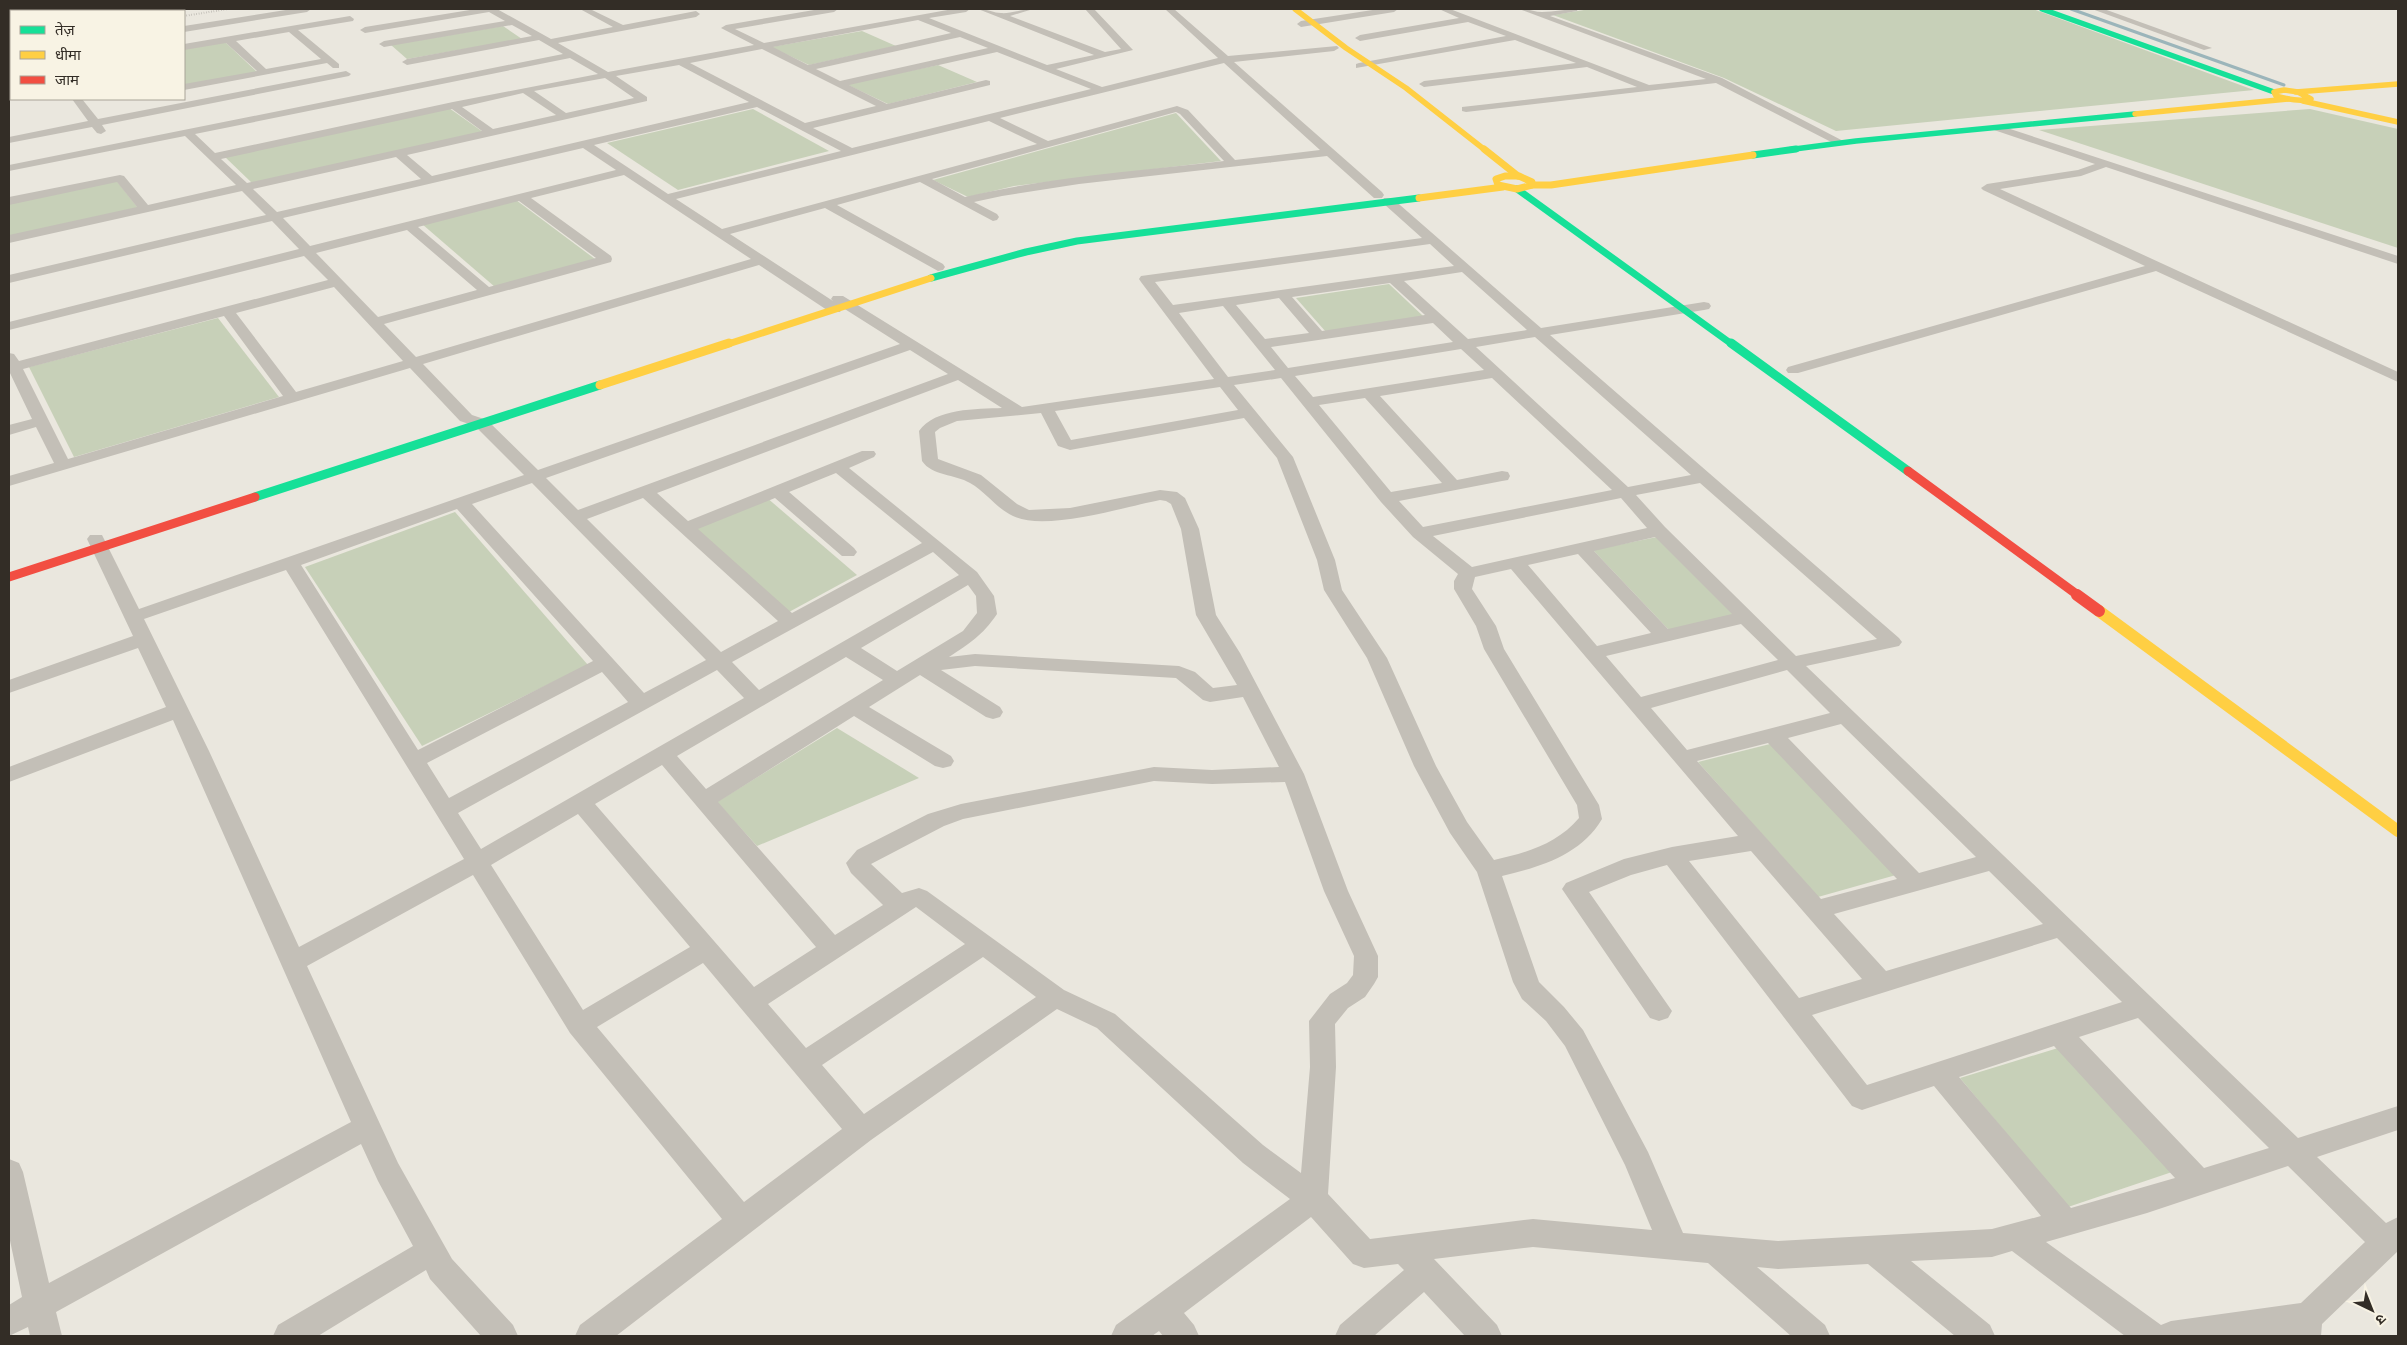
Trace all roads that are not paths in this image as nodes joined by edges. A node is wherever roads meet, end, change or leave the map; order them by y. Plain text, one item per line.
1 (306, 9) edge
2 (336, 9) edge
3 (491, 9) edge
4 (584, 9) edge
5 (834, 9) edge
6 (966, 9) edge
7 (982, 9) edge
8 (1028, 9) edge
9 (1089, 9) edge
10 (1169, 9) edge
11 (1280, 9) edge
12 (1295, 9) edge
13 (1317, 9) edge
14 (1388, 9) edge
15 (1443, 9) edge
16 (1523, 9) edge
17 (1574, 9) edge
18 (2042, 9) edge
19 (2057, 9) edge
20 (2096, 9) edge
21 (697, 12) edge
22 (1540, 15) junction
23 (1001, 16) junction
24 (920, 18) junction
25 (350, 19) junction
26 (1332, 19) junction
27 (1470, 19) junction
28 (512, 22) junction
29 (1313, 22) junction
30 (1301, 24) junction
31 (621, 28) junction
32 (864, 28) junction
33 (185, 29) edge
34 (291, 29) junction
35 (364, 30) junction
36 (1353, 33) junction
37 (961, 34) junction
38 (1516, 37) junction
39 (538, 38) junction
40 (229, 40) junction
41 (550, 42) junction
42 (904, 46) junction
43 (185, 47) edge
44 (761, 47) junction
45 (1334, 48) junction
46 (2207, 48) dead end
47 (998, 49) junction
48 (395, 53) junction
49 (1384, 54) junction
50 (571, 55) junction
51 (1104, 55) junction
52 (1228, 59) junction
53 (328, 60) junction
54 (941, 61) junction
55 (681, 62) junction
56 (1371, 64) junction
57 (1589, 65) junction
58 (1359, 66) junction
59 (805, 68) junction
60 (956, 68) dead end
61 (1047, 68) junction
62 (264, 72) junction
63 (607, 75) junction
64 (971, 76) dead end
65 (427, 77) junction
66 (1718, 80) junction
67 (838, 84) junction
68 (1424, 84) dead end
69 (2398, 84) edge
70 (185, 87) edge
71 (1647, 87) junction
72 (525, 90) junction
73 (1101, 90) junction
74 (2398, 91) edge
75 (2293, 95) junction
76 (78, 100) edge
77 (163, 100) edge
78 (335, 101) junction
79 (759, 103) junction
80 (453, 105) junction
81 (886, 107) junction
82 (170, 108) junction
83 (1466, 109) dead end
84 (2398, 114) edge
85 (564, 116) junction
86 (991, 118) junction
87 (2398, 122) edge
88 (95, 123) junction
89 (363, 125) junction
90 (9, 126) edge
91 (803, 127) junction
92 (1998, 128) junction
93 (187, 132) junction
94 (490, 132) junction
95 (1829, 136) junction
96 (12, 139) edge
97 (1841, 143) junction
98 (585, 144) junction
99 (1047, 144) junction
100 (113, 147) junction
101 (851, 152) junction
102 (1329, 152) junction
103 (398, 153) junction
104 (213, 157) junction
105 (1232, 163) junction
106 (2106, 163) junction
107 (9, 168) edge
108 (626, 171) junction
109 (921, 178) junction
110 (430, 180) junction
111 (1499, 181) junction
112 (1526, 181) junction
113 (244, 187) junction
114 (1517, 189) junction
115 (521, 197) junction
116 (666, 198) junction
117 (1383, 198) junction
118 (1556, 200) dead end
119 (9, 201) edge
120 (964, 201) junction
121 (827, 204) junction
122 (145, 209) junction
123 (275, 217) junction
124 (993, 217) dead end
125 (409, 225) junction
126 (720, 233) junction
127 (9, 239) edge
128 (1432, 240) junction
129 (308, 251) junction
130 (999, 255) junction
131 (762, 260) junction
132 (2398, 260) edge
133 (938, 267) junction
134 (2157, 267) junction
135 (1465, 268) junction
136 (1393, 278) junction
137 (9, 280) edge
138 (337, 282) junction
139 (487, 292) junction
140 (1283, 294) junction
141 (1227, 302) junction
142 (1688, 302) junction
143 (837, 304) junction
144 (1708, 309) dead end
145 (1169, 310) junction
146 (227, 311) junction
147 (1436, 318) junction
148 (375, 322) junction
149 (9, 326) edge
150 (1539, 332) junction
151 (1319, 336) junction
152 (1262, 344) junction
153 (1464, 344) junction
154 (912, 345) junction
155 (11, 362) edge
156 (413, 362) junction
157 (1789, 367) joint
158 (1285, 373) junction
159 (1495, 373) junction
160 (959, 374) junction
161 (2398, 378) edge
162 (1809, 381) dead end
163 (1224, 382) junction
164 (1369, 393) junction
165 (293, 398) junction
166 (1309, 402) junction
167 (1046, 408) junction
168 (1019, 412) junction
169 (1248, 413) junction
170 (41, 421) junction
171 (473, 421) junction
172 (9, 430) edge
173 (868, 454) dead end
174 (64, 465) junction
175 (837, 466) junction
176 (1502, 476) dead end
177 (535, 477) junction
178 (1704, 477) junction
179 (9, 481) edge
180 (1453, 485) junction
181 (645, 491) junction
182 (776, 491) junction
183 (1624, 492) junction
184 (1387, 498) junction
185 (461, 502) junction
186 (575, 517) junction
187 (686, 528) junction
188 (1659, 531) junction
189 (1418, 533) junction
190 (98, 543) junction
191 (934, 544) junction
192 (1582, 548) junction
193 (848, 552) dead end
194 (290, 562) junction
195 (1515, 562) junction
196 (9, 567) edge
197 (1468, 573) junction
198 (971, 576) junction
199 (9, 578) edge
200 (133, 616) junction
201 (1746, 617) junction
202 (790, 622) junction
203 (1664, 636) junction
204 (144, 639) junction
205 (848, 649) junction
206 (1591, 653) junction
207 (719, 661) junction
208 (605, 663) junction
209 (1791, 663) junction
210 (920, 666) junction
211 (2208, 672) dead end
212 (2189, 677) junction
213 (897, 680) junction
214 (9, 687) edge
215 (1249, 690) junction
216 (758, 700) junction
217 (641, 703) junction
218 (1636, 704) junction
219 (854, 707) junction
220 (178, 710) junction
221 (993, 712) dead end
222 (1845, 716) junction
223 (1772, 734) junction
224 (664, 754) junction
225 (1682, 758) junction
226 (414, 760) junction
227 (943, 761) dead end
228 (1294, 774) junction
229 (9, 775) edge
230 (703, 801) junction
231 (581, 802) junction
232 (445, 810) junction
233 (2398, 831) edge
234 (1756, 842) junction
235 (1672, 856) junction
236 (1994, 861) junction
237 (477, 862) junction
238 (1488, 870) junction
239 (1915, 883) junction
240 (900, 906) junction
241 (1816, 910) junction
242 (2062, 927) junction
243 (983, 944) junction
244 (707, 949) junction
245 (833, 950) junction
246 (293, 962) junction
247 (1881, 983) junction
248 (1055, 997) junction
249 (752, 1002) junction
250 (2142, 1006) junction
251 (1793, 1010) junction
252 (1659, 1011) dead end
253 (579, 1025) junction
254 (2059, 1034) junction
255 (804, 1064) junction
256 (1939, 1073) junction
257 (2398, 1118) edge
258 (367, 1127) junction
259 (861, 1131) junction
260 (2292, 1152) junction
261 (9, 1172) edge
262 (2199, 1183) junction
263 (1313, 1199) junction
264 (742, 1221) junction
265 (2066, 1222) junction
266 (2015, 1236) junction
267 (2392, 1237) edge
268 (1673, 1246) junction
269 (1714, 1249) junction
270 (1872, 1249) junction
271 (1404, 1250) junction
272 (431, 1251) junction
273 (1425, 1272) junction
274 (39, 1305) junction
275 (1162, 1311) junction
276 (9, 1321) edge
277 (2307, 1327) edge
278 (46, 1336) edge
279 (289, 1336) edge
280 (502, 1336) edge
281 (591, 1336) edge
282 (1127, 1336) edge
283 (1183, 1336) edge
284 (1351, 1336) edge
285 (1486, 1336) edge
286 (1814, 1336) edge
287 (1979, 1336) edge
288 (2150, 1336) edge
289 (2171, 1336) edge

1 - 33 street
2 - 25 street
3 - 28 street
3 - 35 street
4 - 31 street
5 - 44 street
6 - 24 street
7 - 23 street
8 - 23 street
9 - 51 street
10 - 52 street
11 - 30 street
12 - 29 street
13 - 26 street
14 - 26 street
15 - 27 street
16 - 22 street
17 - 22 street
18 - 75 street
19 - 75 street
20 - 46 street
21 - 31 street
22 - 66 street
23 - 51 street
24 - 32 street
24 - 37 street
25 - 34 street
25 - 35 street
26 - 29 street
26 - 36 street
27 - 36 street
27 - 38 street
28 - 39 street
28 - 48 street
29 - 30 street
29 - 56 street
30 - 45 street
31 - 41 street
32 - 42 street
32 - 44 street
34 - 40 street
34 - 53 street
35 - 48 street
36 - 49 street
37 - 42 street
37 - 47 street
38 - 49 street
38 - 57 street
39 - 41 street
39 - 48 street
40 - 43 street
40 - 62 street
41 - 50 street
42 - 59 street
44 - 55 street
44 - 59 street
45 - 52 street
45 - 58 street
47 - 54 street
47 - 61 street
48 - 65 street
49 - 56 street
50 - 63 street
50 - 65 street
51 - 61 street
52 - 73 street
52 - 102 street
53 - 62 street
53 - 82 street
54 - 60 street
54 - 67 street
55 - 63 street
55 - 79 street
56 - 58 street
56 - 112 street
57 - 68 street
57 - 71 street
58 - 111 street
59 - 67 street
61 - 73 street
62 - 70 street
63 - 72 street
63 - 85 street
64 - 81 street
65 - 78 street
66 - 71 street
66 - 95 street
67 - 81 street
69 - 75 street
71 - 83 street
72 - 80 street
72 - 85 street
73 - 86 street
74 - 75 street
75 - 84 street
75 - 87 street
75 - 92 street
75 - 95 street
76 - 88 street
77 - 82 street
78 - 89 street
78 - 93 street
79 - 91 street
79 - 98 street
80 - 89 street
80 - 94 street
81 - 91 street
82 - 88 street
85 - 94 street
86 - 99 street
86 - 101 street
88 - 96 street
88 - 100 street
89 - 104 street
90 - 96 street
91 - 101 street
92 - 97 street
92 - 106 street
93 - 100 street
93 - 104 street
94 - 103 street
95 - 97 street
95 - 112 street
97 - 112 street
98 - 108 street
98 - 110 street
99 - 105 street
99 - 109 street
100 - 107 street
101 - 116 street
102 - 105 street
102 - 117 street
103 - 110 street
103 - 113 street
104 - 113 street
105 - 120 street
106 - 132 street
106 - 134 street
108 - 115 street
108 - 116 street
109 - 120 street
109 - 121 street
110 - 123 street
111 - 112 street
111 - 114 street
111 - 117 street
112 - 114 street
112 - 118 street
113 - 122 street
113 - 123 street
114 - 142 street
115 - 125 street
115 - 139 street
116 - 126 street
117 - 128 street
117 - 130 street
119 - 122 street
120 - 124 street
121 - 126 street
121 - 133 street
122 - 127 street
123 - 129 street
123 - 137 street
125 - 129 street
125 - 139 street
126 - 131 street
128 - 135 street
128 - 145 street
129 - 138 street
129 - 149 street
130 - 133 street
130 - 143 street
131 - 143 street
131 - 156 street
133 - 143 street
134 - 157 street
134 - 161 street
135 - 136 street
135 - 150 street
136 - 140 street
136 - 147 street
138 - 146 street
138 - 148 street
139 - 148 street
140 - 141 street
140 - 151 street
141 - 145 street
141 - 152 street
142 - 144 street
142 - 150 street
142 - 212 street
143 - 154 street
143 - 171 street
145 - 163 street
146 - 155 street
146 - 165 street
147 - 151 street
147 - 153 street
148 - 156 street
150 - 153 street
150 - 178 street
151 - 152 street
152 - 158 street
153 - 158 street
153 - 159 street
154 - 160 street
154 - 177 street
155 - 170 street
156 - 165 street
156 - 171 street
157 - 162 street
158 - 163 street
158 - 166 street
159 - 164 street
159 - 183 street
160 - 168 street
160 - 181 street
163 - 167 street
163 - 169 street
164 - 166 street
164 - 180 street
165 - 174 street
166 - 184 street
167 - 168 street
167 - 169 street
168 - 215 street
169 - 238 street
170 - 172 street
170 - 174 street
171 - 177 street
171 - 190 street
173 - 175 street
174 - 179 street
175 - 182 street
175 - 191 street
176 - 180 street
177 - 185 street
177 - 186 street
178 - 183 street
178 - 209 street
180 - 184 street
181 - 186 street
181 - 187 street
182 - 187 street
182 - 193 street
183 - 188 street
183 - 189 street
184 - 189 street
185 - 194 street
185 - 208 street
186 - 207 street
187 - 202 street
188 - 192 street
188 - 201 street
189 - 197 street
190 - 196 street
190 - 199 street
190 - 200 street
191 - 198 street
191 - 202 street
192 - 195 street
192 - 203 street
194 - 200 street
194 - 226 street
195 - 197 street
195 - 206 street
197 - 238 street
198 - 205 street
198 - 210 street
200 - 204 street
201 - 203 street
201 - 209 street
202 - 207 street
203 - 206 street
204 - 214 street
204 - 220 street
205 - 213 street
205 - 216 street
206 - 218 street
207 - 216 street
207 - 217 street
208 - 217 street
208 - 226 street
209 - 218 street
209 - 222 street
210 - 213 street
210 - 215 street
210 - 221 street
211 - 212 street
212 - 233 street
213 - 219 street
215 - 228 street
216 - 224 street
217 - 232 street
218 - 225 street
219 - 227 street
219 - 230 street
220 - 229 street
220 - 246 street
222 - 223 street
222 - 236 street
223 - 225 street
223 - 239 street
224 - 230 street
224 - 231 street
225 - 234 street
226 - 232 street
228 - 240 street
228 - 263 street
230 - 245 street
231 - 237 street
231 - 244 street
232 - 237 street
234 - 235 street
234 - 241 street
235 - 251 street
235 - 252 street
236 - 239 street
236 - 242 street
237 - 246 street
237 - 253 street
238 - 268 street
239 - 241 street
240 - 243 street
240 - 245 street
241 - 247 street
242 - 247 street
242 - 250 street
243 - 248 street
243 - 255 street
244 - 249 street
244 - 253 street
245 - 249 street
246 - 258 street
247 - 251 street
248 - 259 street
248 - 263 street
249 - 255 street
250 - 254 street
250 - 260 street
251 - 256 street
253 - 264 street
254 - 256 street
254 - 262 street
255 - 259 street
256 - 265 street
257 - 260 street
258 - 272 street
258 - 274 street
259 - 264 street
260 - 262 street
260 - 267 street
261 - 274 street
262 - 265 street
263 - 271 street
263 - 275 street
264 - 281 street
265 - 266 street
266 - 270 street
266 - 288 street
267 - 277 street
268 - 269 street
268 - 271 street
269 - 270 street
269 - 286 street
270 - 287 street
271 - 273 street
272 - 279 street
272 - 280 street
273 - 284 street
273 - 285 street
274 - 276 street
274 - 278 street
275 - 282 street
275 - 283 street
277 - 289 street

